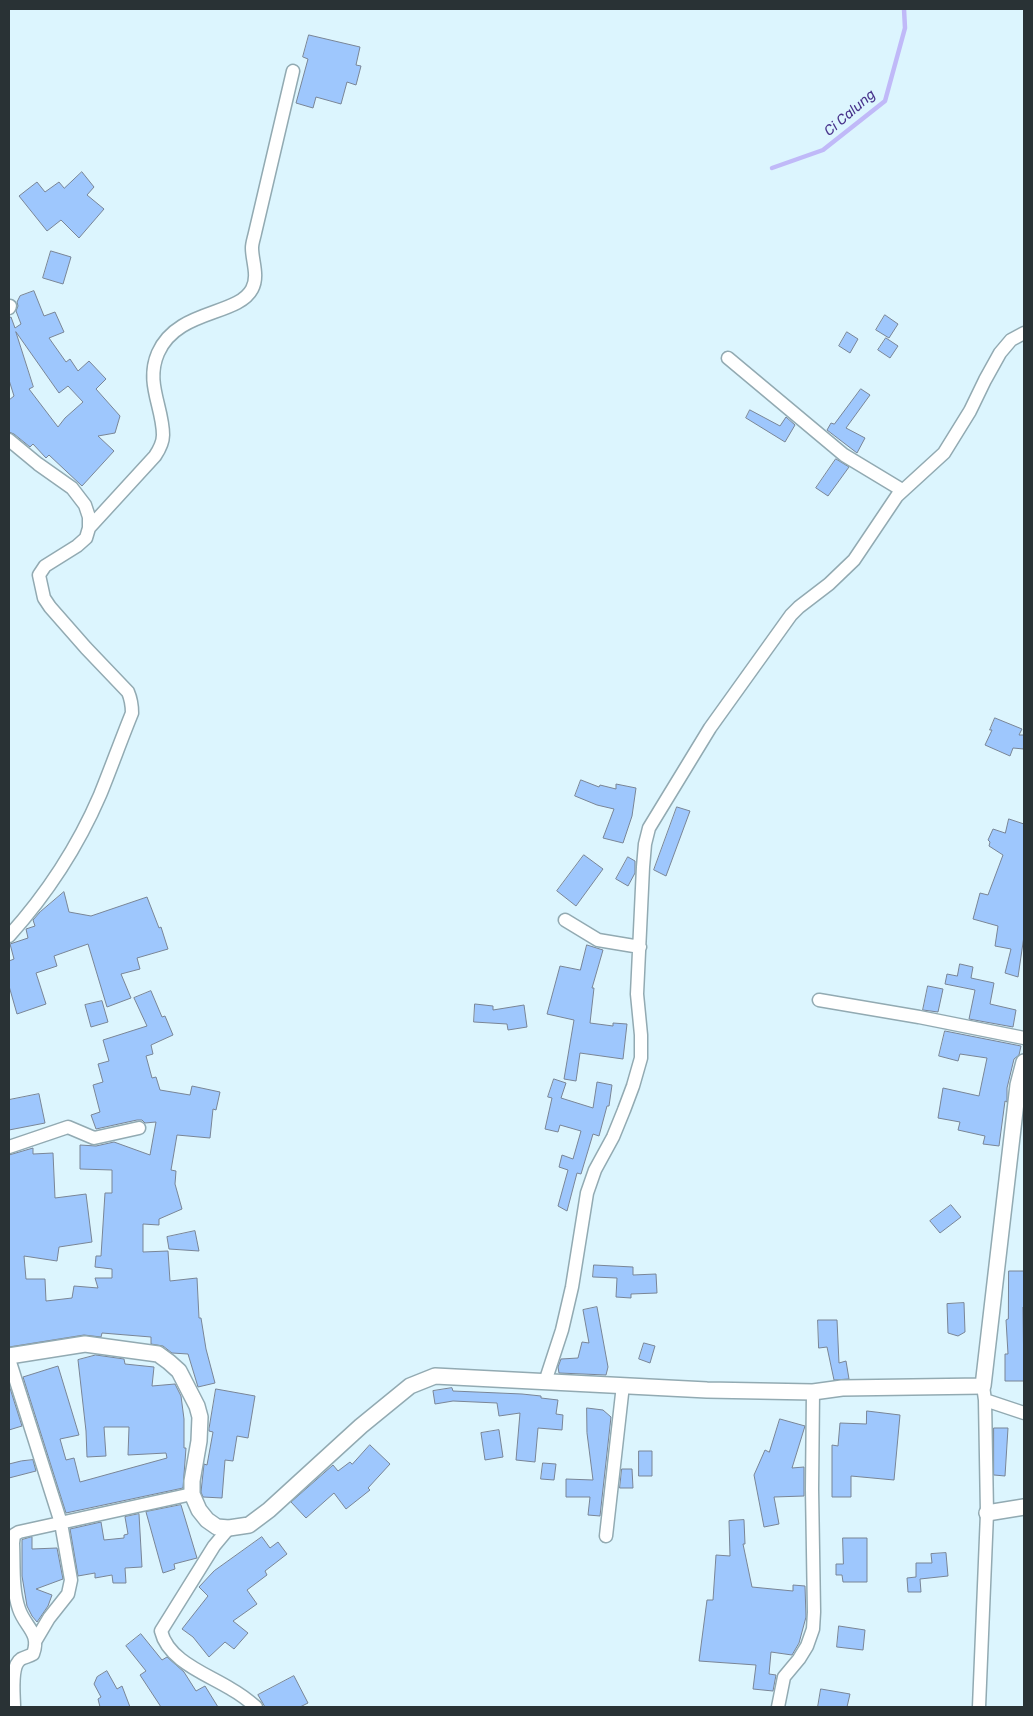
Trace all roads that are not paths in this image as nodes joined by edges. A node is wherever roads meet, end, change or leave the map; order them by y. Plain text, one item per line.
1 (294, 71) dead end
2 (1024, 333) edge
3 (728, 358) dead end
4 (9, 440) edge
5 (902, 490) junction
6 (89, 528) junction
7 (565, 920) dead end
8 (9, 936) edge
9 (640, 947) junction
10 (819, 1000) dead end
11 (1024, 1038) edge
12 (1024, 1062) edge
13 (1021, 1086) edge
14 (139, 1128) dead end
15 (9, 1147) edge
16 (9, 1358) edge
17 (544, 1382) junction
18 (623, 1385) junction
19 (813, 1392) junction
20 (984, 1393) junction
21 (1024, 1413) edge
22 (192, 1494) junction
23 (1024, 1507) edge
24 (987, 1513) junction
25 (61, 1523) junction
26 (228, 1528) junction
27 (606, 1536) dead end
28 (36, 1640) junction
29 (14, 1707) edge
30 (256, 1707) edge
31 (778, 1707) edge
32 (979, 1707) edge

1 - 6 street
2 - 5 street
3 - 5 street
4 - 6 street
5 - 9 street
6 - 8 street
7 - 9 street
9 - 17 street
10 - 11 street
12 - 13 street
13 - 20 street
14 - 15 street
16 - 22 street
16 - 25 street
17 - 18 street
17 - 26 street
18 - 19 street
18 - 27 street
19 - 20 street
19 - 31 street
20 - 21 street
20 - 24 street
22 - 25 street
22 - 26 street
23 - 24 street
24 - 32 street
25 - 28 street
25 - 28 street
26 - 30 street
28 - 29 street

